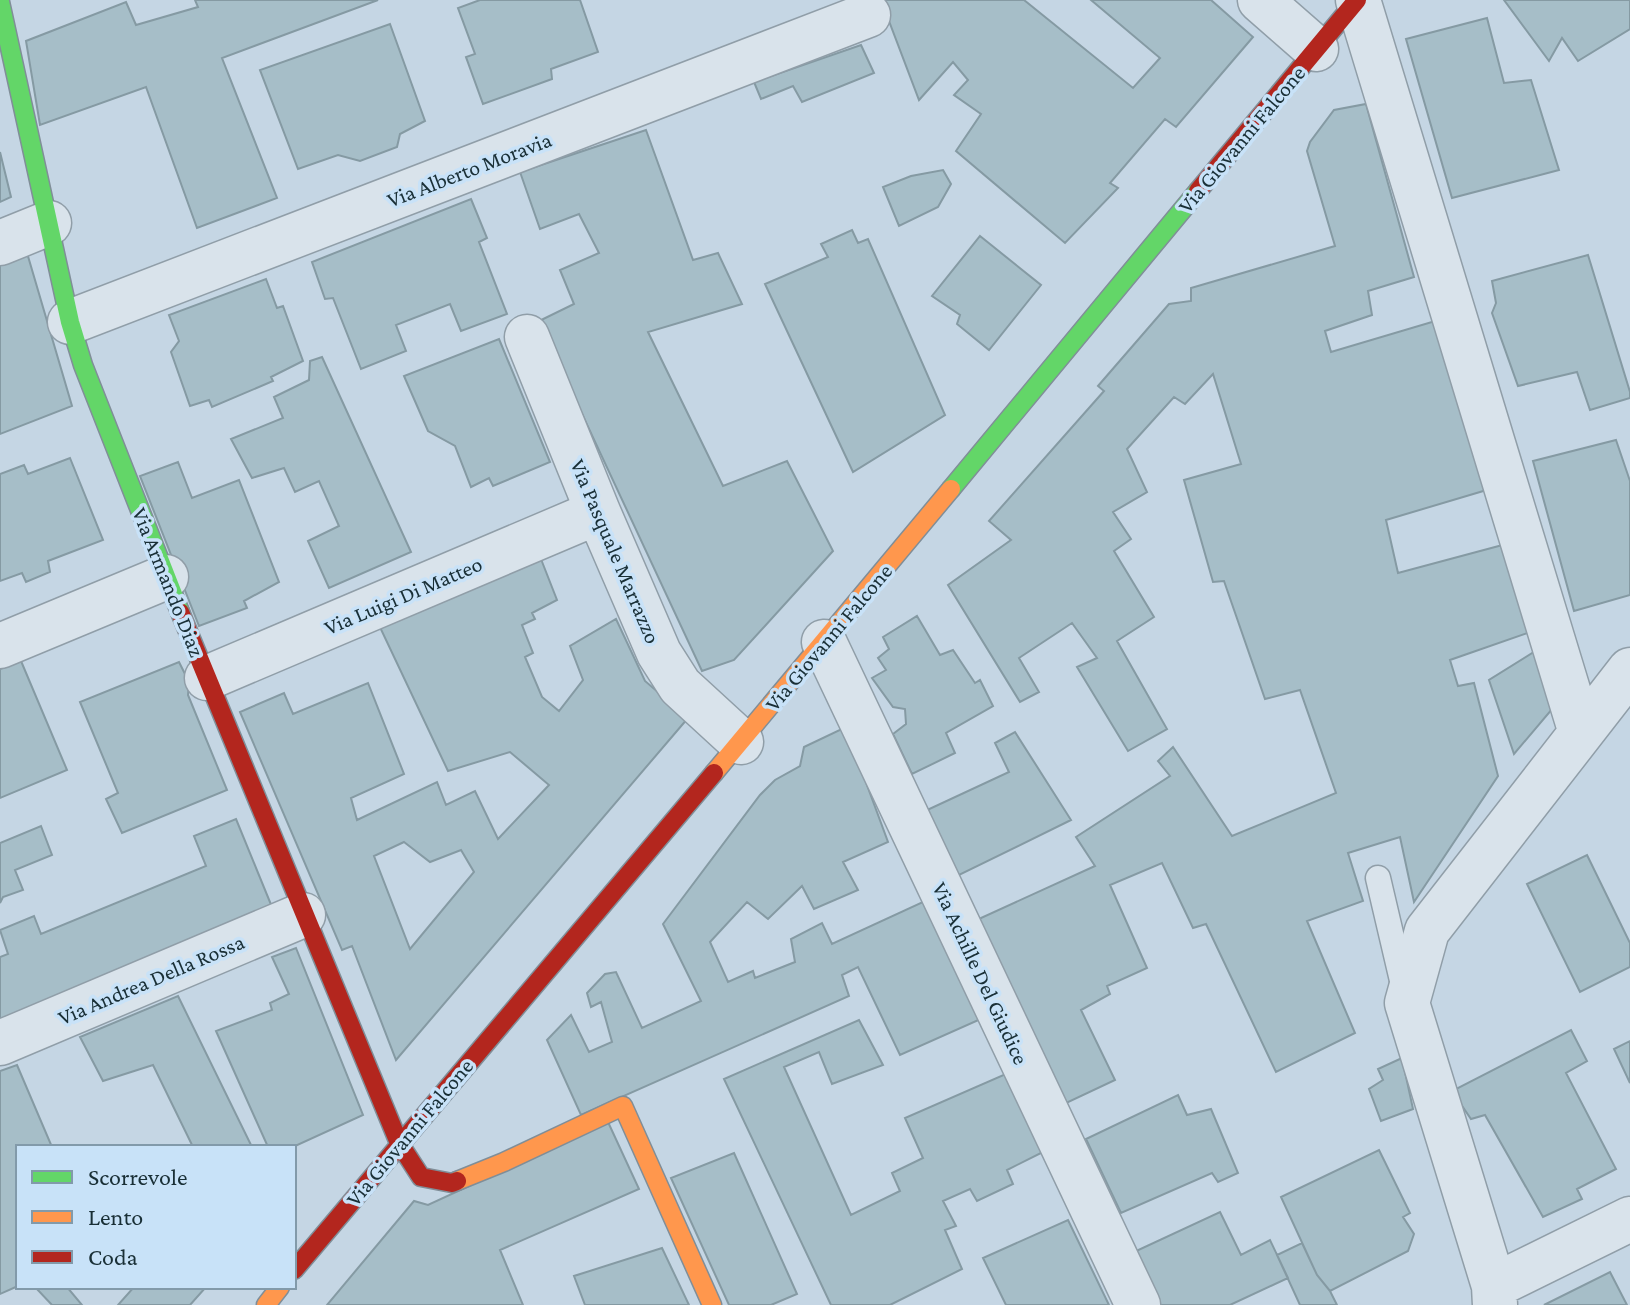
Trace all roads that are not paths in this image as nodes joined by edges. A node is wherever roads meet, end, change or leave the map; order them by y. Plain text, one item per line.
1 (1260, 0) edge
2 (1357, 0) edge
3 (0, 2) edge
4 (868, 15) dead end
5 (1316, 49) junction
6 (49, 223) junction
7 (0, 243) edge
8 (70, 322) junction
9 (527, 337) dead end
10 (598, 512) junction
11 (166, 577) junction
12 (824, 642) junction
13 (0, 646) edge
14 (1630, 670) edge
15 (207, 678) junction
16 (1581, 733) junction
17 (741, 742) junction
18 (1378, 878) dead end
19 (303, 915) junction
20 (1407, 1003) junction
21 (0, 1043) edge
22 (399, 1143) junction
23 (1630, 1219) edge
24 (296, 1268) edge
25 (278, 1289) edge
26 (1495, 1295) edge
27 (266, 1305) edge
28 (712, 1305) edge
29 (1138, 1305) edge

1 - 5 street
2 - 5 street, Via Giovanni Falcone
2 - 16 street
3 - 6 street, Via Armando Diaz
4 - 8 street, Via Alberto Moravia
5 - 12 street, Via Giovanni Falcone
6 - 7 street
6 - 8 street, Via Armando Diaz
8 - 11 street, Via Armando Diaz
9 - 10 street, Via Pasquale Marrazzo
10 - 15 street, Via Luigi Di Matteo
10 - 17 street, Via Pasquale Marrazzo
11 - 13 street
11 - 15 street, Via Armando Diaz
12 - 17 street, Via Giovanni Falcone
12 - 29 street, Via Achille Del Giudice
14 - 16 street
15 - 19 street, Via Armando Diaz
16 - 20 street
17 - 22 street, Via Giovanni Falcone
18 - 20 lane
19 - 21 street, Via Andrea Della Rossa
19 - 22 street, Via Armando Diaz
20 - 26 street
22 - 24 street, Via Giovanni Falcone
22 - 28 street, Via Armando Diaz
23 - 26 street
25 - 27 street

